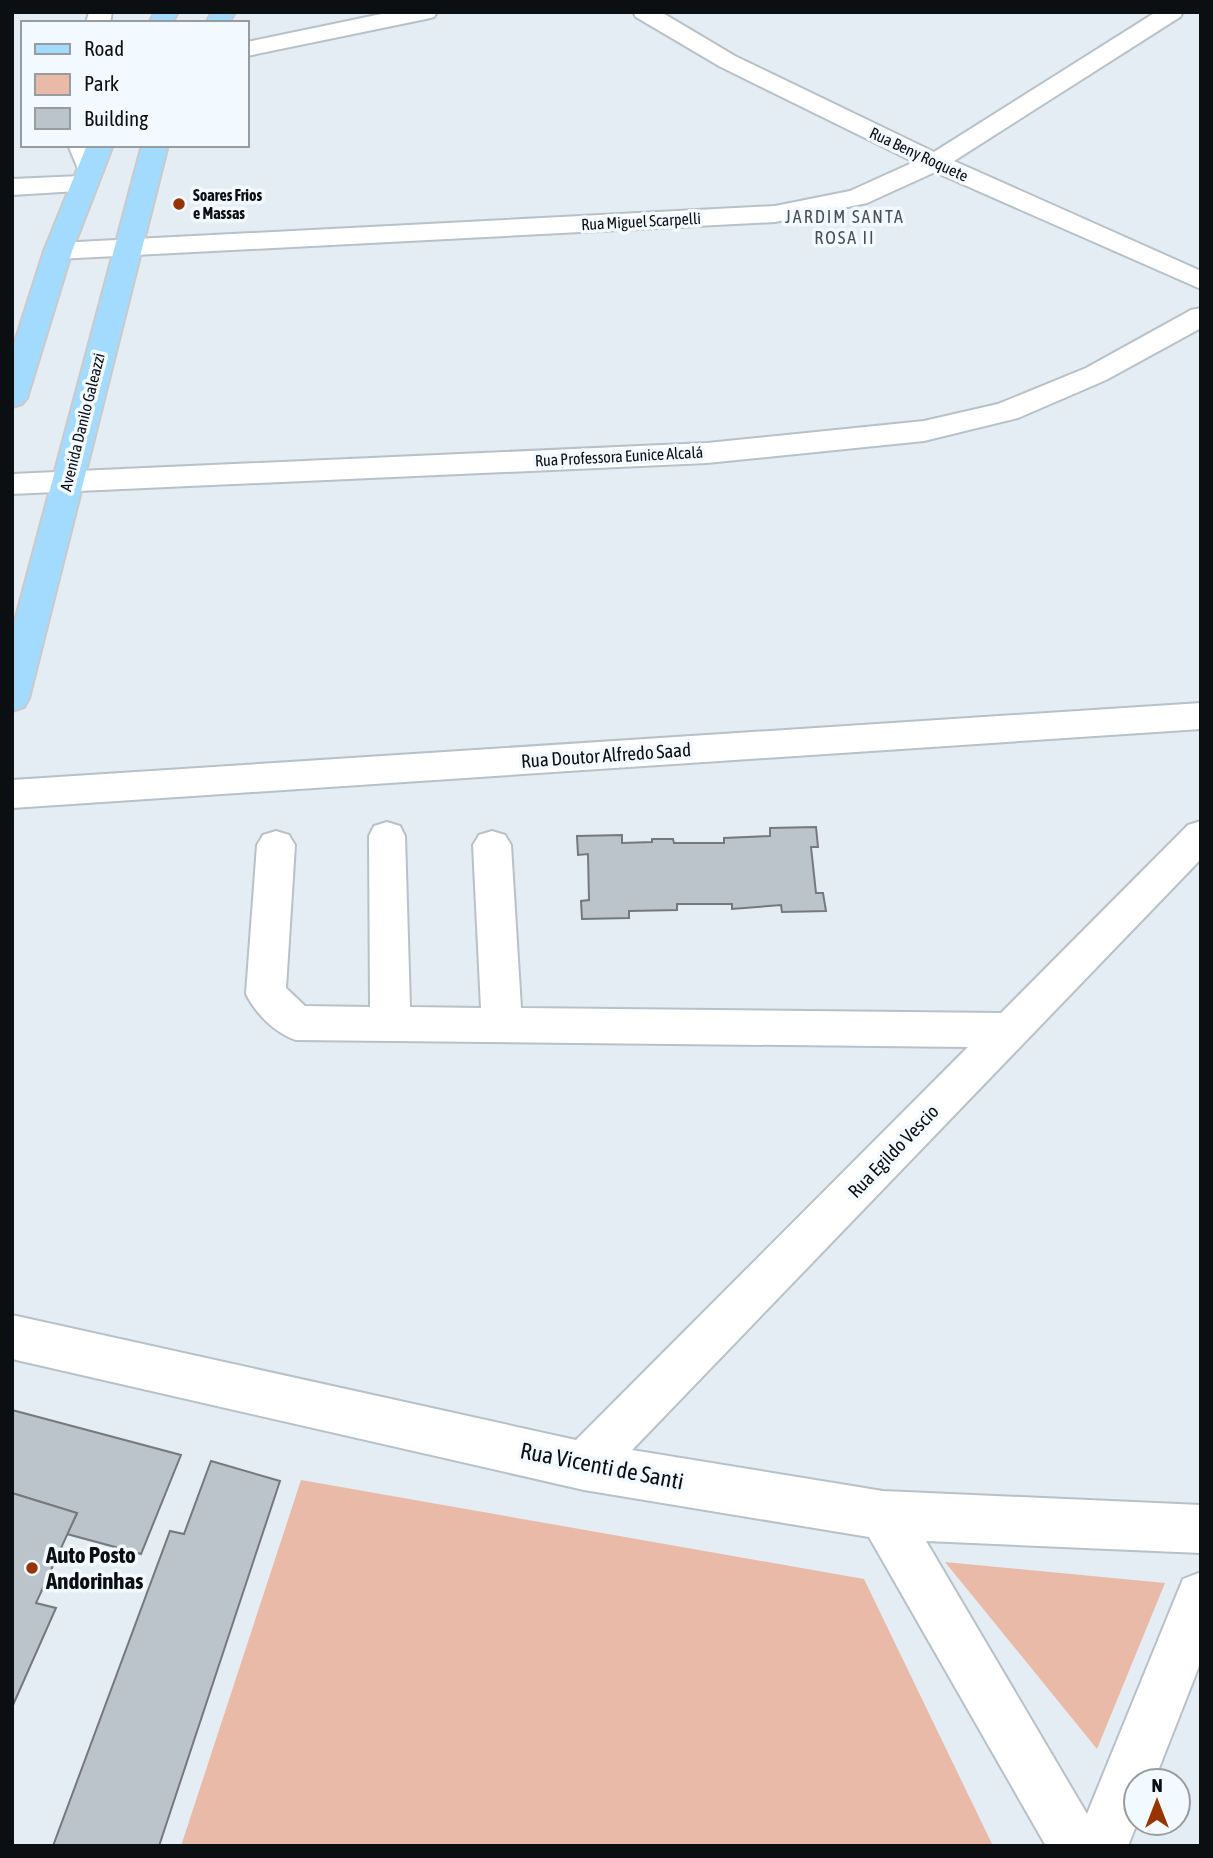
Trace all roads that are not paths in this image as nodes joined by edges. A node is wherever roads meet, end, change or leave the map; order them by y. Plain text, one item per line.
1 (426, 12) edge
2 (645, 12) edge
3 (1172, 12) edge
4 (248, 49) edge
5 (81, 147) edge
6 (99, 147) edge
7 (154, 147) edge
8 (935, 162) junction
9 (88, 177) junction
10 (12, 187) edge
11 (126, 248) junction
12 (58, 251) junction
13 (1201, 281) edge
14 (1201, 316) edge
15 (12, 398) edge
16 (68, 481) junction
17 (12, 484) edge
18 (12, 698) edge
19 (1201, 716) edge
20 (12, 794) edge
21 (1201, 835) edge
22 (387, 836) dead end
23 (276, 845) dead end
24 (492, 845) dead end
25 (390, 1024) junction
26 (502, 1025) junction
27 (1013, 1030) junction
28 (12, 1337) edge
29 (584, 1466) junction
30 (883, 1515) junction
31 (1201, 1529) edge
32 (1201, 1597) edge
33 (1076, 1846) edge
34 (1101, 1846) edge

1 - 4 street
2 - 8 street, Rua Beny Roquete
3 - 8 street, Rua Miguel Scarpelli
5 - 9 street
6 - 9 main road
7 - 11 main road, Avenida Danilo Galeazzi
8 - 11 street, Rua Miguel Scarpelli
8 - 13 street, Rua Beny Roquete
9 - 10 street
9 - 12 main road
11 - 12 street, Rua Miguel Scarpelli
11 - 16 main road, Avenida Danilo Galeazzi
12 - 15 main road
14 - 16 street, Rua Professora Eunice Alcalá
16 - 17 street, Rua Professora Eunice Alcalá
16 - 18 main road, Avenida Danilo Galeazzi
19 - 20 street, Rua Doutor Alfredo Saad
21 - 27 street, Rua Egildo Vescio
22 - 25 street
23 - 25 street
24 - 26 street
25 - 26 street
26 - 27 street
27 - 29 street, Rua Egildo Vescio
28 - 29 street, Rua Vicenti de Santi
29 - 30 street, Rua Vicenti de Santi
30 - 31 street, Rua Vicenti de Santi
30 - 33 street
32 - 34 street

